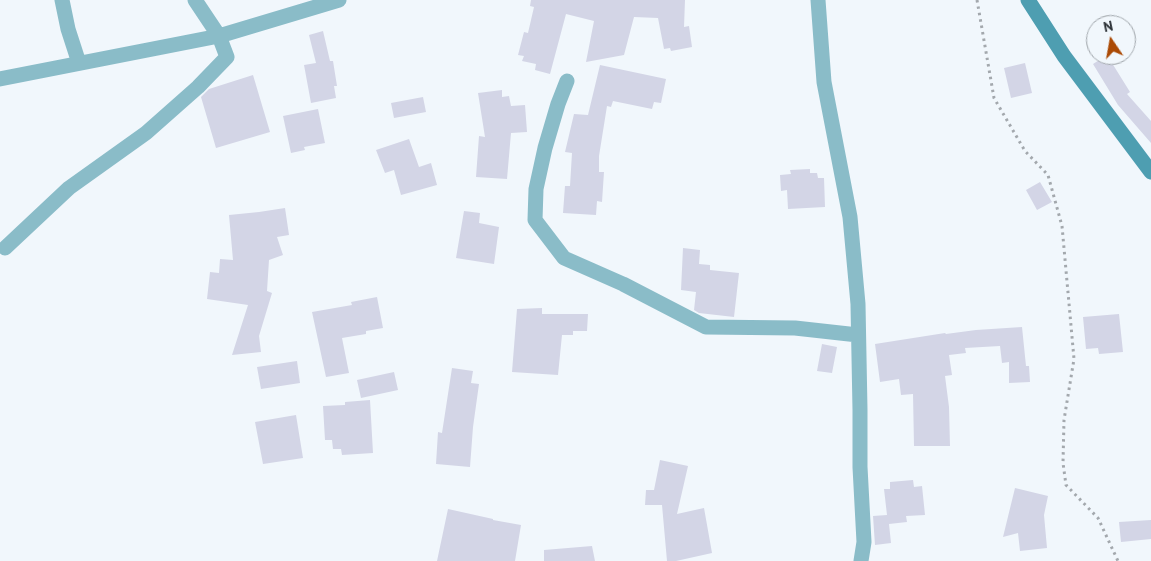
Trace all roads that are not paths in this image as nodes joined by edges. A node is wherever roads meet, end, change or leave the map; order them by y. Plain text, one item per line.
1 (62, 0) edge
2 (195, 0) edge
3 (339, 0) edge
4 (818, 0) edge
5 (1028, 0) edge
6 (219, 36) junction
7 (79, 63) junction
8 (0, 79) edge
9 (567, 81) dead end
10 (1151, 172) edge
11 (5, 248) dead end
12 (858, 335) junction
13 (861, 561) edge

1 - 7 street
2 - 6 street
3 - 6 street
4 - 12 street
5 - 10 street
6 - 7 street
6 - 11 street
7 - 8 street
9 - 12 street
12 - 13 street

